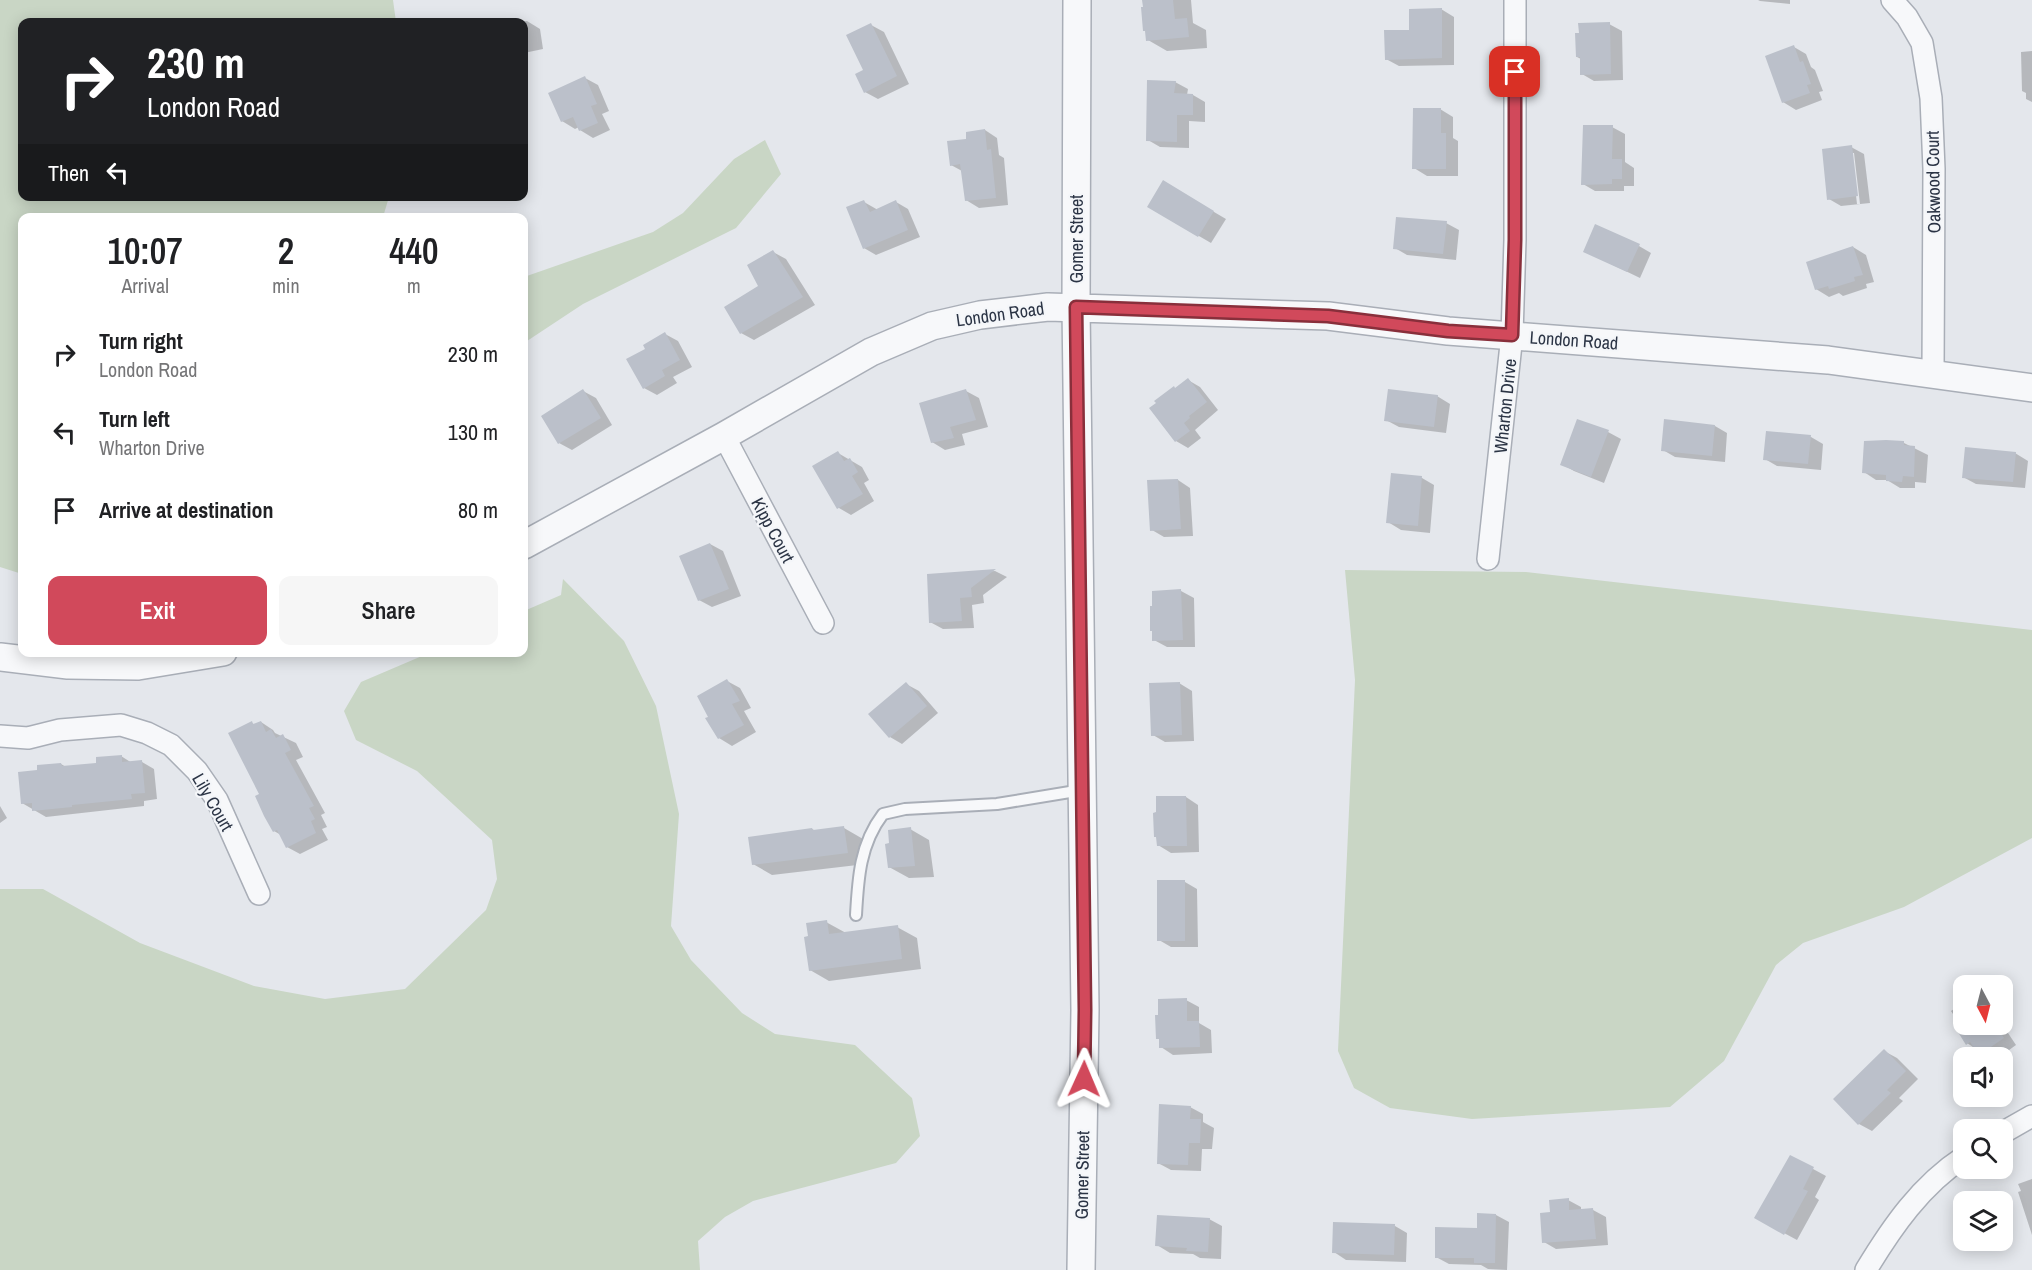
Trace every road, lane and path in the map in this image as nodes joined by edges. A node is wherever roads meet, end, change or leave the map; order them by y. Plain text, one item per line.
1 (1077, 0) edge
2 (1515, 0) edge
3 (1892, 0) edge
4 (1076, 307) junction
5 (1512, 335) junction
6 (1933, 374) junction
7 (2032, 388) edge
8 (724, 436) junction
9 (528, 543) edge
10 (1488, 559) dead end
11 (823, 623) dead end
12 (0, 657) edge
13 (193, 657) edge
14 (0, 736) edge
15 (1082, 790) junction
16 (259, 894) dead end
17 (856, 915) dead end
18 (2032, 1116) edge
19 (2013, 1127) edge
20 (1953, 1164) edge
21 (1081, 1270) edge
22 (1866, 1270) edge

1 - 4 street, Gomer Street
2 - 5 street, Wharton Drive
3 - 6 street, Oakwood Court
4 - 5 street, London Road
4 - 8 street, London Road
4 - 15 street, Gomer Street
5 - 6 street, London Road
5 - 10 street, Wharton Drive
6 - 7 street, London Road
8 - 9 street, London Road
8 - 11 street, Kipp Court
12 - 13 street
14 - 16 street, Lily Court
15 - 17 lane
15 - 21 street, Gomer Street
18 - 19 street
20 - 22 street

